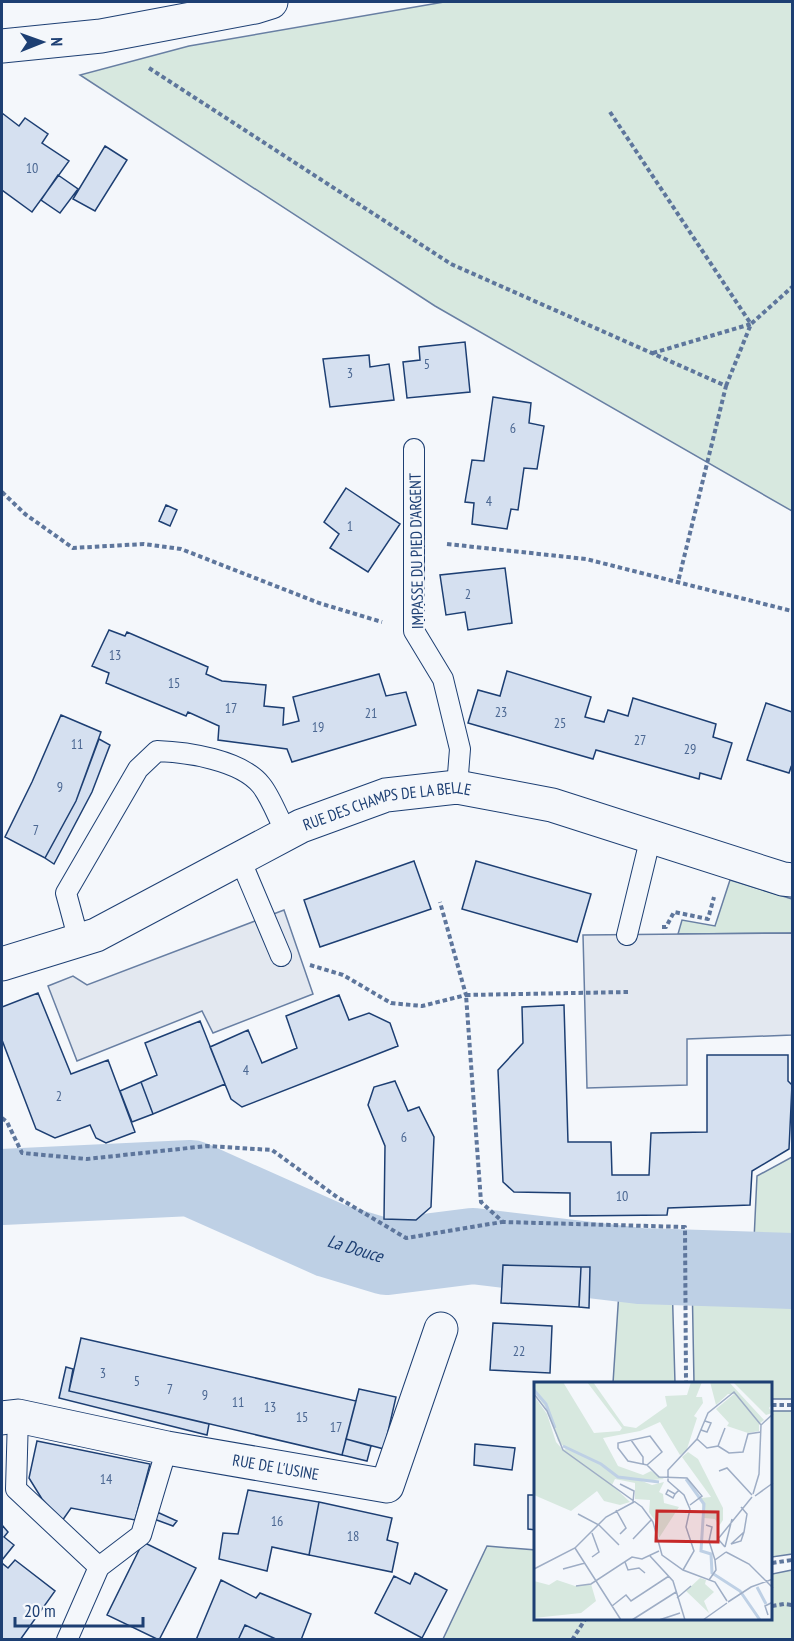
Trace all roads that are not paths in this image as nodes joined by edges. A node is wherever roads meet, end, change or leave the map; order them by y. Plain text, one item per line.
1 (271, 2) edge
2 (2, 46) edge
3 (414, 449) dead end
4 (458, 787) junction
5 (287, 834) junction
6 (651, 836) junction
7 (240, 859) junction
8 (792, 880) edge
9 (627, 935) dead end
10 (79, 940) junction
11 (281, 956) road end
12 (2, 964) edge
13 (441, 1329) dead end
14 (10, 1417) edge
15 (167, 1448) junction
16 (99, 1567) junction
17 (67, 1640) edge

1 - 2 street
3 - 4 lane, IMPASSE DU PIED D'ARGENT
4 - 5 street, RUE DES CHAMPS DE LA BELLE
4 - 6 street, RUE DES CHAMPS DE LA BELLE
5 - 7 street, RUE DES CHAMPS DE LA BELLE
5 - 10 lane
6 - 8 street, RUE DES CHAMPS DE LA BELLE
6 - 9 lane
7 - 10 street, RUE DES CHAMPS DE LA BELLE
7 - 11 lane
10 - 12 street, RUE DES CHAMPS DE LA BELLE
13 - 15 street, RUE DE L'USINE
14 - 15 street, RUE DE L'USINE
14 - 16 lane
15 - 16 lane
16 - 17 lane

